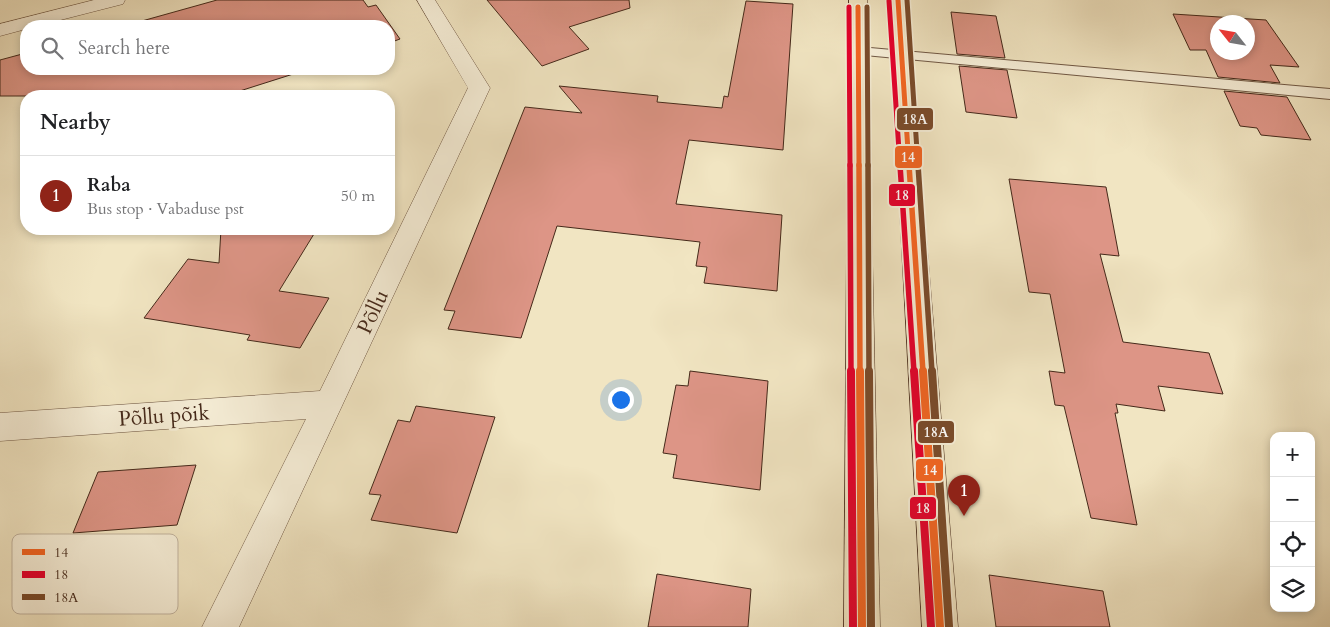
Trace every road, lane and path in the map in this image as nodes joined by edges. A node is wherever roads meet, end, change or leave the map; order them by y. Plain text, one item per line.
1 (116, 0) edge
2 (426, 0) edge
3 (858, 0) edge
4 (898, 0) edge
5 (39, 20) edge
6 (20, 25) edge
7 (0, 30) edge
8 (859, 51) junction
9 (902, 54) junction
10 (1330, 94) edge
11 (329, 404) junction
12 (0, 427) edge
13 (220, 627) edge
14 (862, 627) edge
15 (940, 627) edge

1 - 5 street
2 - 11 street, Põllu
3 - 8 highway
4 - 9 highway
6 - 7 street
8 - 9 lane
8 - 14 highway
9 - 10 lane
9 - 15 highway
11 - 12 street, Põllu põik
11 - 13 street, Põllu

